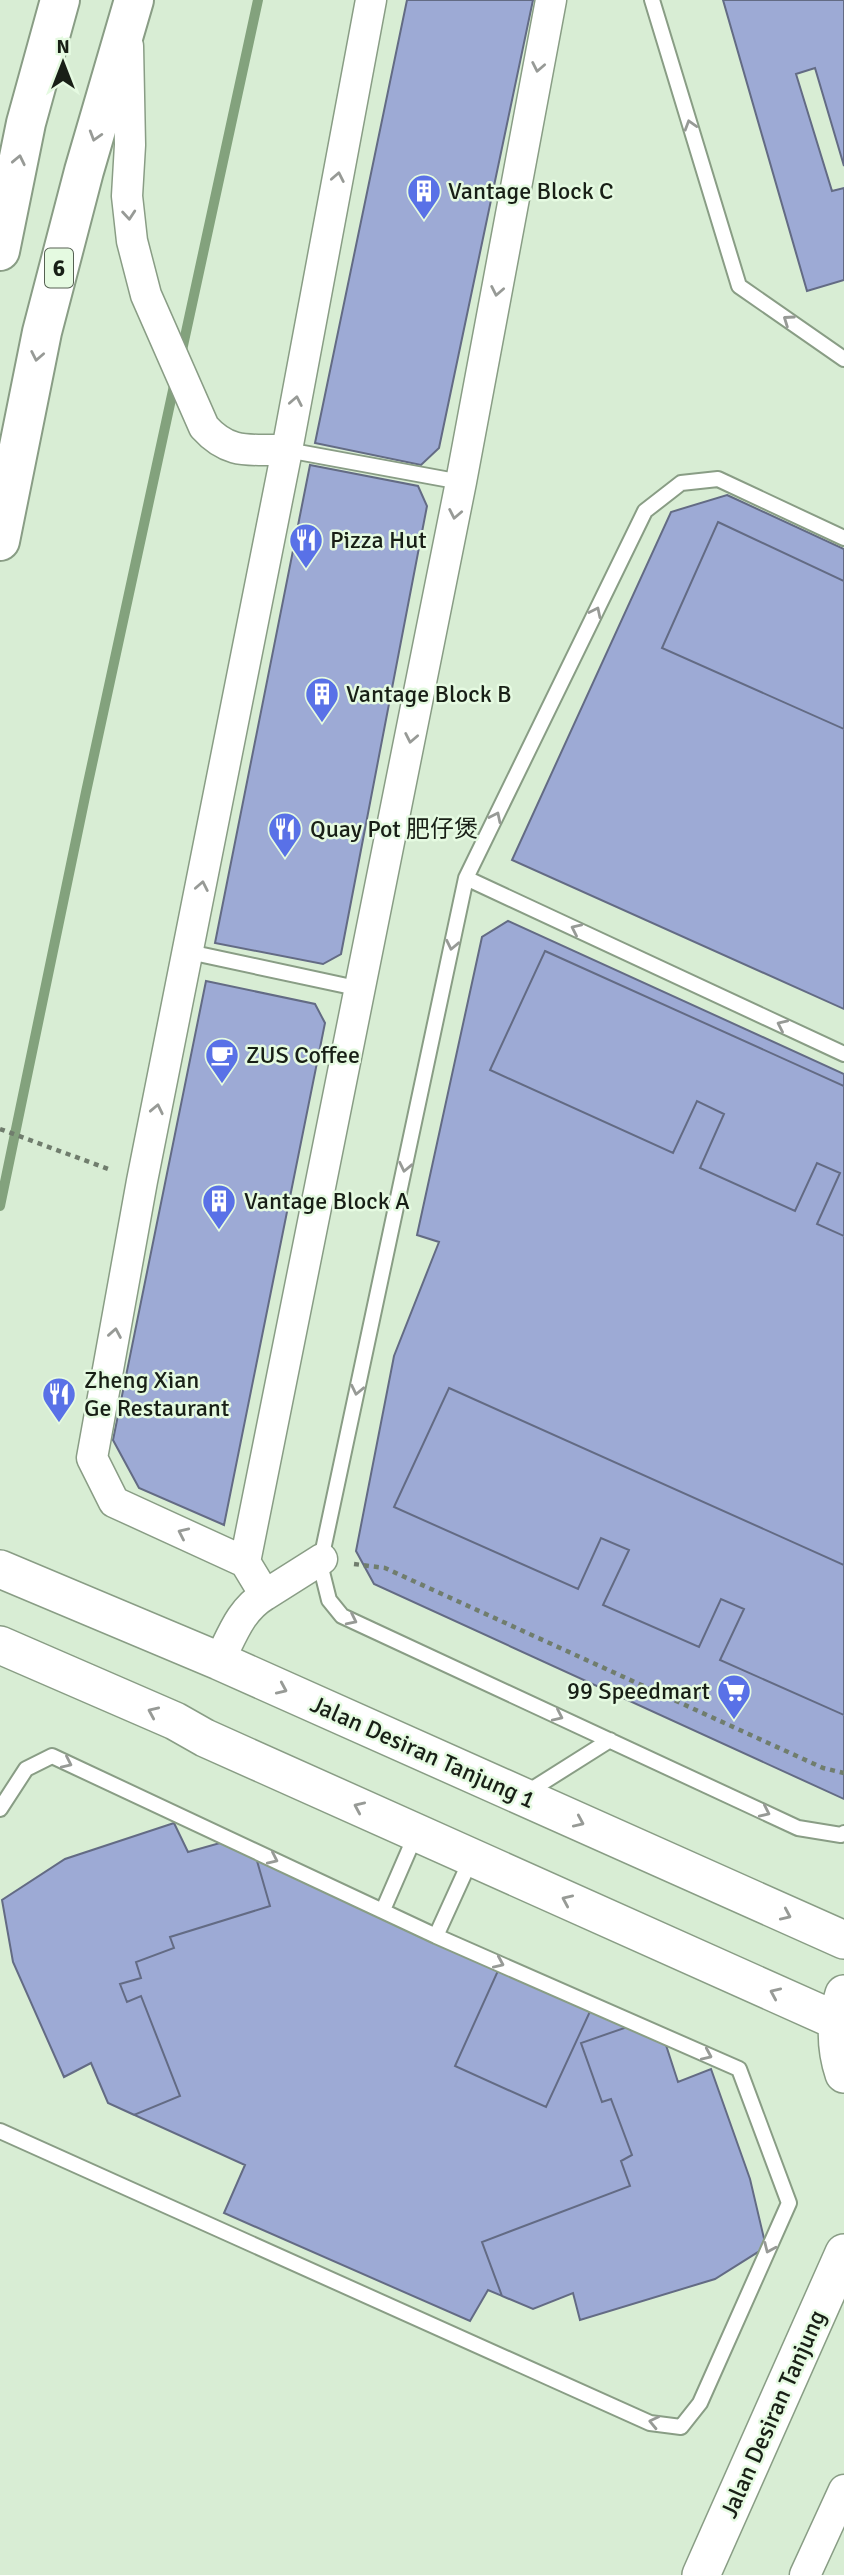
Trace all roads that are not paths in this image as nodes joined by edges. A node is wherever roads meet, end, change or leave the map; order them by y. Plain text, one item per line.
1 (60, 0) edge
2 (371, 0) edge
3 (551, 0) edge
4 (652, 0) edge
5 (131, 12) edge
6 (0, 251) edge
7 (844, 359) edge
8 (287, 450) junction
9 (461, 482) junction
10 (844, 538) edge
11 (0, 541) edge
12 (466, 878) junction
13 (188, 952) junction
14 (361, 989) junction
15 (844, 1054) edge
16 (321, 1559) junction
17 (245, 1562) junction
18 (0, 1569) edge
19 (265, 1595) junction
20 (0, 1645) edge
21 (219, 1661) junction
22 (610, 1740) junction
23 (522, 1796) junction
24 (0, 1808) edge
25 (416, 1833) junction
26 (844, 1833) edge
27 (472, 1857) junction
28 (383, 1910) junction
29 (436, 1936) junction
30 (844, 1940) edge
31 (840, 2007) edge
32 (844, 2074) edge
33 (0, 2131) edge
34 (844, 2253) edge
35 (844, 2490) edge
36 (701, 2575) edge
37 (805, 2575) edge

6 -> 1 main road
8 -> 2 street
3 -> 9 street
7 -> 4 lane
5 -> 8 street
5 -> 11 main road, 6
8 - 9 lane
13 -> 8 street
9 -> 14 street
12 -> 10 lane
15 -> 12 lane
12 -> 16 lane
13 - 14 lane
17 -> 13 street
14 - 17 street
16 - 19 street
16 -> 22 lane
17 - 19 street
18 - 21 street, Jalan Desiran Tanjung 1
19 - 21 street
25 -> 20 street
21 -> 23 street, Jalan Desiran Tanjung 1
22 - 23 lane
22 -> 26 lane
23 -> 30 street, Jalan Desiran Tanjung 1
24 -> 28 lane
25 - 27 street
25 - 28 lane
27 - 29 lane
31 -> 27 street
28 - 29 lane
29 -> 33 lane
31 - 32 street
34 - 36 street, Jalan Desiran Tanjung
35 - 37 street

